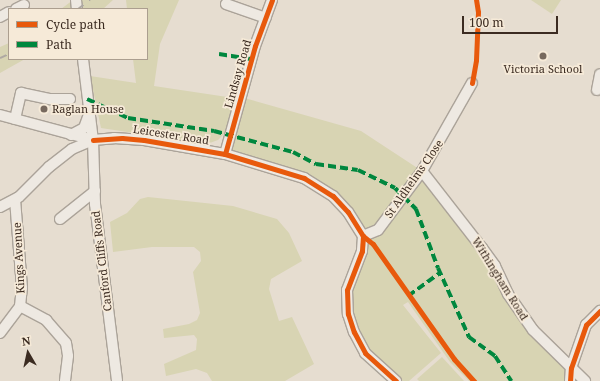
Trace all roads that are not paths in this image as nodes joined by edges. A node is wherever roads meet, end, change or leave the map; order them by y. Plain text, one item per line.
1 (272, 0) edge
2 (226, 4) dead end
3 (266, 18) junction
4 (83, 60) edge
5 (600, 74) edge
6 (470, 89) dead end
7 (597, 90) dead end
8 (70, 99) dead end
9 (89, 114) junction
10 (0, 115) edge
11 (15, 119) junction
12 (71, 136) junction
13 (93, 140) junction
14 (226, 154) junction
15 (422, 171) junction
16 (95, 191) junction
17 (15, 200) junction
18 (0, 207) edge
19 (60, 219) dead end
20 (363, 236) junction
21 (20, 306) junction
22 (600, 311) edge
23 (0, 333) edge
24 (571, 368) junction
25 (65, 381) edge
26 (117, 381) edge
27 (396, 381) edge
28 (570, 381) edge
29 (585, 381) edge

1 - 3 street, Lindsay Road
2 - 3 street
3 - 14 street, Lindsay Road
4 - 9 street, Canford Cliffs Road
5 - 7 street
6 - 15 street, St Aldhelms Close
8 - 11 street
9 - 12 street
9 - 13 street, Canford Cliffs Road
10 - 11 street
11 - 12 street
12 - 13 street
13 - 14 street, Leicester Road
13 - 16 street, Canford Cliffs Road
13 - 17 street
14 - 20 street, Leicester Road
15 - 20 street, St Aldhelms Close
15 - 24 street, Withingham Road
16 - 19 street
16 - 26 street, Canford Cliffs Road
17 - 18 street
17 - 21 street, Kings Avenue
20 - 27 street
21 - 23 street, Kings Avenue
21 - 25 street
22 - 24 street
24 - 28 street
24 - 29 street, Withingham Road

